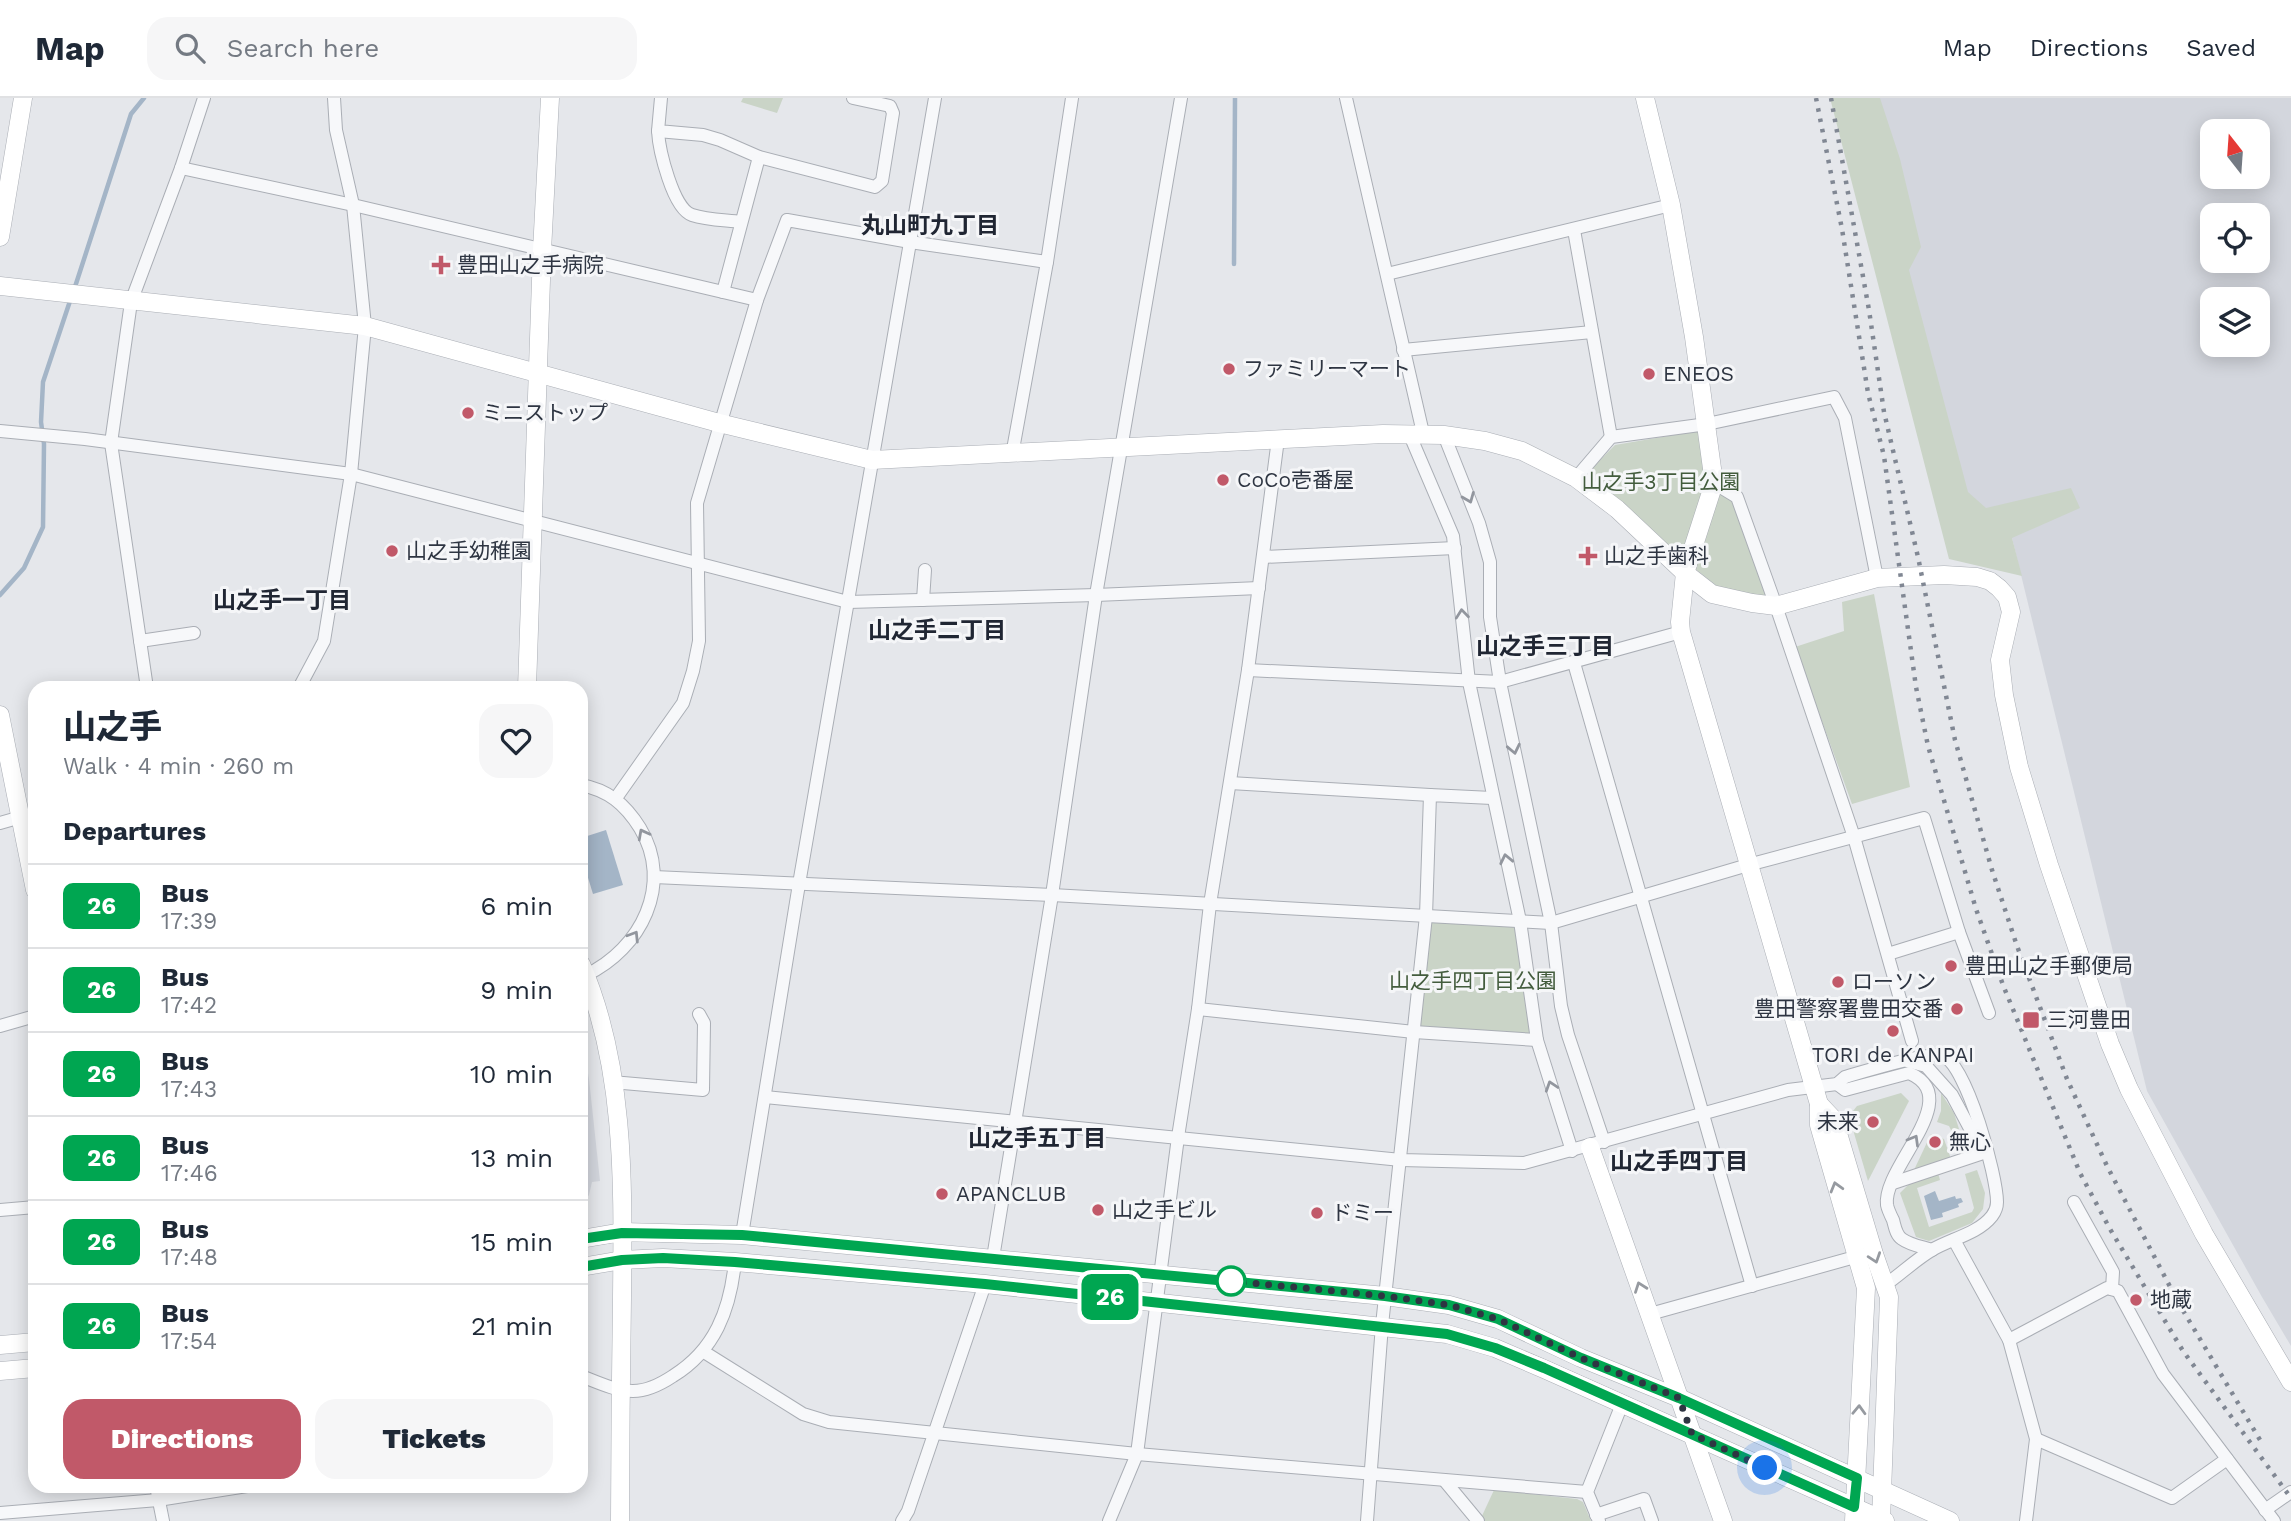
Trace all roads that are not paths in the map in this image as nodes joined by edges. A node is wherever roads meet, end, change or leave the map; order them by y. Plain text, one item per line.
1 (23, 98) edge
2 (204, 98) edge
3 (334, 98) edge
4 (550, 98) edge
5 (661, 98) edge
6 (853, 98) edge
7 (935, 98) edge
8 (1072, 98) edge
9 (1181, 98) edge
10 (1346, 98) edge
11 (1645, 98) edge
12 (658, 131) junction
13 (7, 152) edge
14 (759, 157) junction
15 (181, 168) junction
16 (353, 205) junction
17 (1671, 205) junction
18 (741, 222) junction
19 (1574, 230) junction
20 (0, 237) edge
21 (910, 242) junction
22 (542, 251) junction
23 (1047, 262) junction
24 (1387, 274) junction
25 (0, 286) edge
26 (723, 292) junction
27 (757, 300) junction
28 (131, 302) junction
29 (365, 326) junction
30 (1592, 332) junction
31 (1403, 350) junction
32 (538, 374) junction
33 (719, 424) junction
34 (1707, 424) junction
35 (0, 431) edge
36 (1416, 433) junction
37 (1444, 435) junction
38 (1611, 437) junction
39 (1278, 439) junction
40 (111, 443) junction
41 (1121, 447) junction
42 (1012, 455) junction
43 (872, 460) junction
44 (351, 474) junction
45 (1576, 478) junction
46 (1714, 484) junction
47 (533, 520) junction
48 (1455, 548) junction
49 (1263, 557) junction
50 (697, 562) junction
51 (925, 570) dead end
52 (1685, 573) junction
53 (1877, 578) junction
54 (1259, 588) junction
55 (1096, 595) junction
56 (923, 600) junction
57 (848, 602) junction
58 (1776, 606) junction
59 (1681, 632) junction
60 (194, 633) dead end
61 (140, 640) junction
62 (1574, 663) junction
63 (1248, 670) junction
64 (146, 681) edge
65 (303, 681) edge
66 (527, 681) edge
67 (1469, 682) junction
68 (1500, 682) junction
69 (0, 715) edge
70 (1230, 783) junction
71 (588, 788) edge
72 (1430, 795) junction
73 (1492, 798) junction
74 (616, 799) junction
75 (28, 815) edge
76 (0, 823) edge
77 (1854, 837) junction
78 (1748, 865) junction
79 (654, 877) junction
80 (799, 884) junction
81 (1052, 895) junction
82 (1641, 897) junction
83 (1210, 904) junction
84 (1426, 916) junction
85 (1520, 921) junction
86 (1551, 923) junction
87 (1959, 932) junction
88 (1888, 954) junction
89 (588, 967) edge
90 (588, 985) edge
91 (1198, 1009) junction
92 (1989, 1013) dead end
93 (699, 1014) dead end
94 (28, 1018) edge
95 (0, 1026) edge
96 (1414, 1032) junction
97 (1537, 1041) junction
98 (1912, 1041) dead end
99 (1907, 1061) junction
100 (612, 1082) junction
101 (1837, 1084) junction
102 (1816, 1096) junction
103 (765, 1097) junction
104 (1705, 1114) junction
105 (1014, 1122) junction
106 (1178, 1137) junction
107 (1589, 1147) junction
108 (1983, 1153) junction
109 (1401, 1160) junction
110 (1991, 1174) junction
111 (1893, 1183) junction
112 (2074, 1202) dead end
113 (28, 1208) edge
114 (0, 1210) edge
115 (622, 1233) junction
116 (742, 1235) junction
117 (588, 1238) edge
118 (1954, 1240) junction
119 (1932, 1250) junction
120 (1855, 1257) junction
121 (993, 1258) junction
122 (622, 1260) junction
123 (735, 1262) junction
124 (588, 1266) edge
125 (1162, 1274) junction
126 (985, 1284) junction
127 (1885, 1285) junction
128 (1752, 1286) junction
129 (2112, 1289) junction
130 (1385, 1296) junction
131 (1157, 1302) junction
132 (1650, 1314) junction
133 (1382, 1325) junction
134 (2009, 1340) junction
135 (28, 1343) edge
136 (0, 1345) edge
137 (704, 1352) junction
138 (28, 1369) edge
139 (0, 1371) edge
140 (588, 1378) edge
141 (2291, 1382) edge
142 (621, 1390) junction
143 (1679, 1398) junction
144 (1622, 1404) junction
145 (935, 1432) junction
146 (1692, 1434) junction
147 (2036, 1439) junction
148 (1137, 1454) junction
149 (2227, 1459) junction
150 (1371, 1474) junction
151 (1857, 1478) junction
152 (1444, 1480) junction
153 (1881, 1490) junction
154 (1587, 1492) junction
155 (2291, 1492) edge
156 (157, 1493) edge
157 (202, 1493) edge
158 (158, 1500) junction
159 (0, 1513) edge
160 (1854, 1514) edge
161 (2270, 1516) edge
162 (1597, 1518) edge
163 (1882, 1520) edge
164 (163, 1521) edge
165 (620, 1521) edge
166 (902, 1521) edge
167 (1109, 1521) edge
168 (1367, 1521) edge
169 (1478, 1521) edge
170 (1652, 1521) edge
171 (1723, 1521) edge
172 (1950, 1521) edge
173 (2026, 1521) edge

1 - 13 street
2 - 15 street
3 - 16 street
4 - 22 street
5 - 12 street
6 - 14 street
7 - 21 street
8 - 23 street
9 - 41 street
10 - 24 street
11 - 17 street
12 - 14 street
12 - 18 street
13 - 20 street
14 - 18 street
15 - 16 street
15 - 28 street
16 - 22 street
16 - 29 street
17 - 19 street
17 - 34 street
18 - 26 street
19 - 24 street
19 - 30 street
21 - 23 street
21 - 27 street
21 - 43 street
22 - 26 street
22 - 32 street
23 - 42 street
24 - 31 street
25 - 28 street
26 - 27 street
27 - 33 street
28 - 29 street
28 - 40 street
29 - 32 street
29 - 44 street
30 - 31 street
30 - 38 street
31 - 36 street
32 - 33 street
32 - 47 street
33 - 43 street
33 - 50 street
34 - 38 street
34 - 46 street
34 - 53 street
35 - 40 street
36 - 37 street
36 - 39 street
36 - 48 street
37 - 45 street
37 -> 68 street
38 - 45 street
39 - 41 street
39 - 49 street
40 - 44 street
40 - 61 street
41 - 42 street
41 - 55 street
42 - 43 street
43 - 57 street
44 - 47 street
44 - 65 street
45 - 52 street
46 - 52 street
46 - 58 street
47 - 50 street
47 - 66 street
48 - 49 street
67 -> 48 street
49 - 54 street
50 - 57 street
50 - 74 street
51 - 56 street
52 - 58 street
52 - 59 street
53 - 58 street
53 - 141 street
54 - 55 street
54 - 63 street
55 - 56 street
55 - 81 street
56 - 57 street
57 - 80 street
58 - 77 street
59 - 62 street
59 - 78 street
60 - 61 street
61 - 64 street
62 - 68 street
62 - 82 street
63 - 67 street
63 - 70 street
67 - 68 street
67 - 73 street
68 -> 86 street
69 - 75 street
70 - 72 street
70 - 83 street
71 - 74 street
72 - 73 street
72 - 84 street
85 -> 73 street
79 -> 74 street
75 - 76 street
77 - 78 street
77 - 87 street
77 - 88 street
78 - 82 street
78 - 102 street
79 - 80 street
89 -> 79 street
80 - 81 street
80 - 103 street
81 - 83 street
81 - 105 street
82 - 86 street
82 - 104 street
83 - 84 street
83 - 91 street
84 - 85 street
84 - 96 street
85 - 86 street
85 - 97 street
86 - 107 street
87 - 88 street
87 - 92 street
88 - 98 street
90 - 100 street
91 - 96 street
91 - 106 street
93 - 100 street
94 - 95 street
96 - 97 street
96 - 109 street
107 -> 97 street
99 - 101 street
99 - 108 street
99 - 110 street
100 - 115 street
101 - 102 street
111 -> 101 street
102 - 104 street
120 -> 102 street
102 -> 127 street
103 - 105 street
103 - 116 street
104 - 107 street
104 - 128 street
105 - 106 street
105 - 121 street
106 - 109 street
106 - 125 street
107 - 109 street
132 -> 107 street
108 - 110 street
108 - 111 street
109 - 130 street
110 - 118 street
111 - 119 street
112 - 129 street
113 - 114 street
115 - 116 street
115 - 117 street
115 - 122 street
116 - 121 street
118 - 119 street
118 - 134 street
119 - 127 street
120 - 128 street
151 -> 120 street
121 - 125 street
122 - 123 street
122 - 124 street
122 - 142 street
123 - 126 street
123 - 137 street
125 - 130 street
125 - 131 street
126 - 131 street
126 - 145 street
127 - 153 street
128 - 132 street
129 - 134 street
129 - 149 street
130 - 133 street
130 - 143 street
131 - 133 street
131 - 148 street
132 - 143 street
133 - 144 street
133 - 150 street
134 - 147 street
135 - 136 street
137 - 142 street
137 - 145 street
138 - 139 street
140 - 142 street
142 - 165 street
143 - 146 street
143 - 151 street
144 - 146 street
144 - 154 street
145 - 148 street
145 - 166 street
146 - 160 street
146 - 171 street
147 - 149 street
147 - 173 street
148 - 150 street
148 - 167 street
149 - 161 street
150 - 152 street
150 - 168 street
151 - 153 street
151 - 160 street
152 - 154 street
152 - 169 street
153 - 163 street
153 - 172 street
154 - 162 street
155 - 161 street
156 - 158 street
157 - 158 street
158 - 159 street
158 - 164 street
160 - 163 street
162 - 170 street

